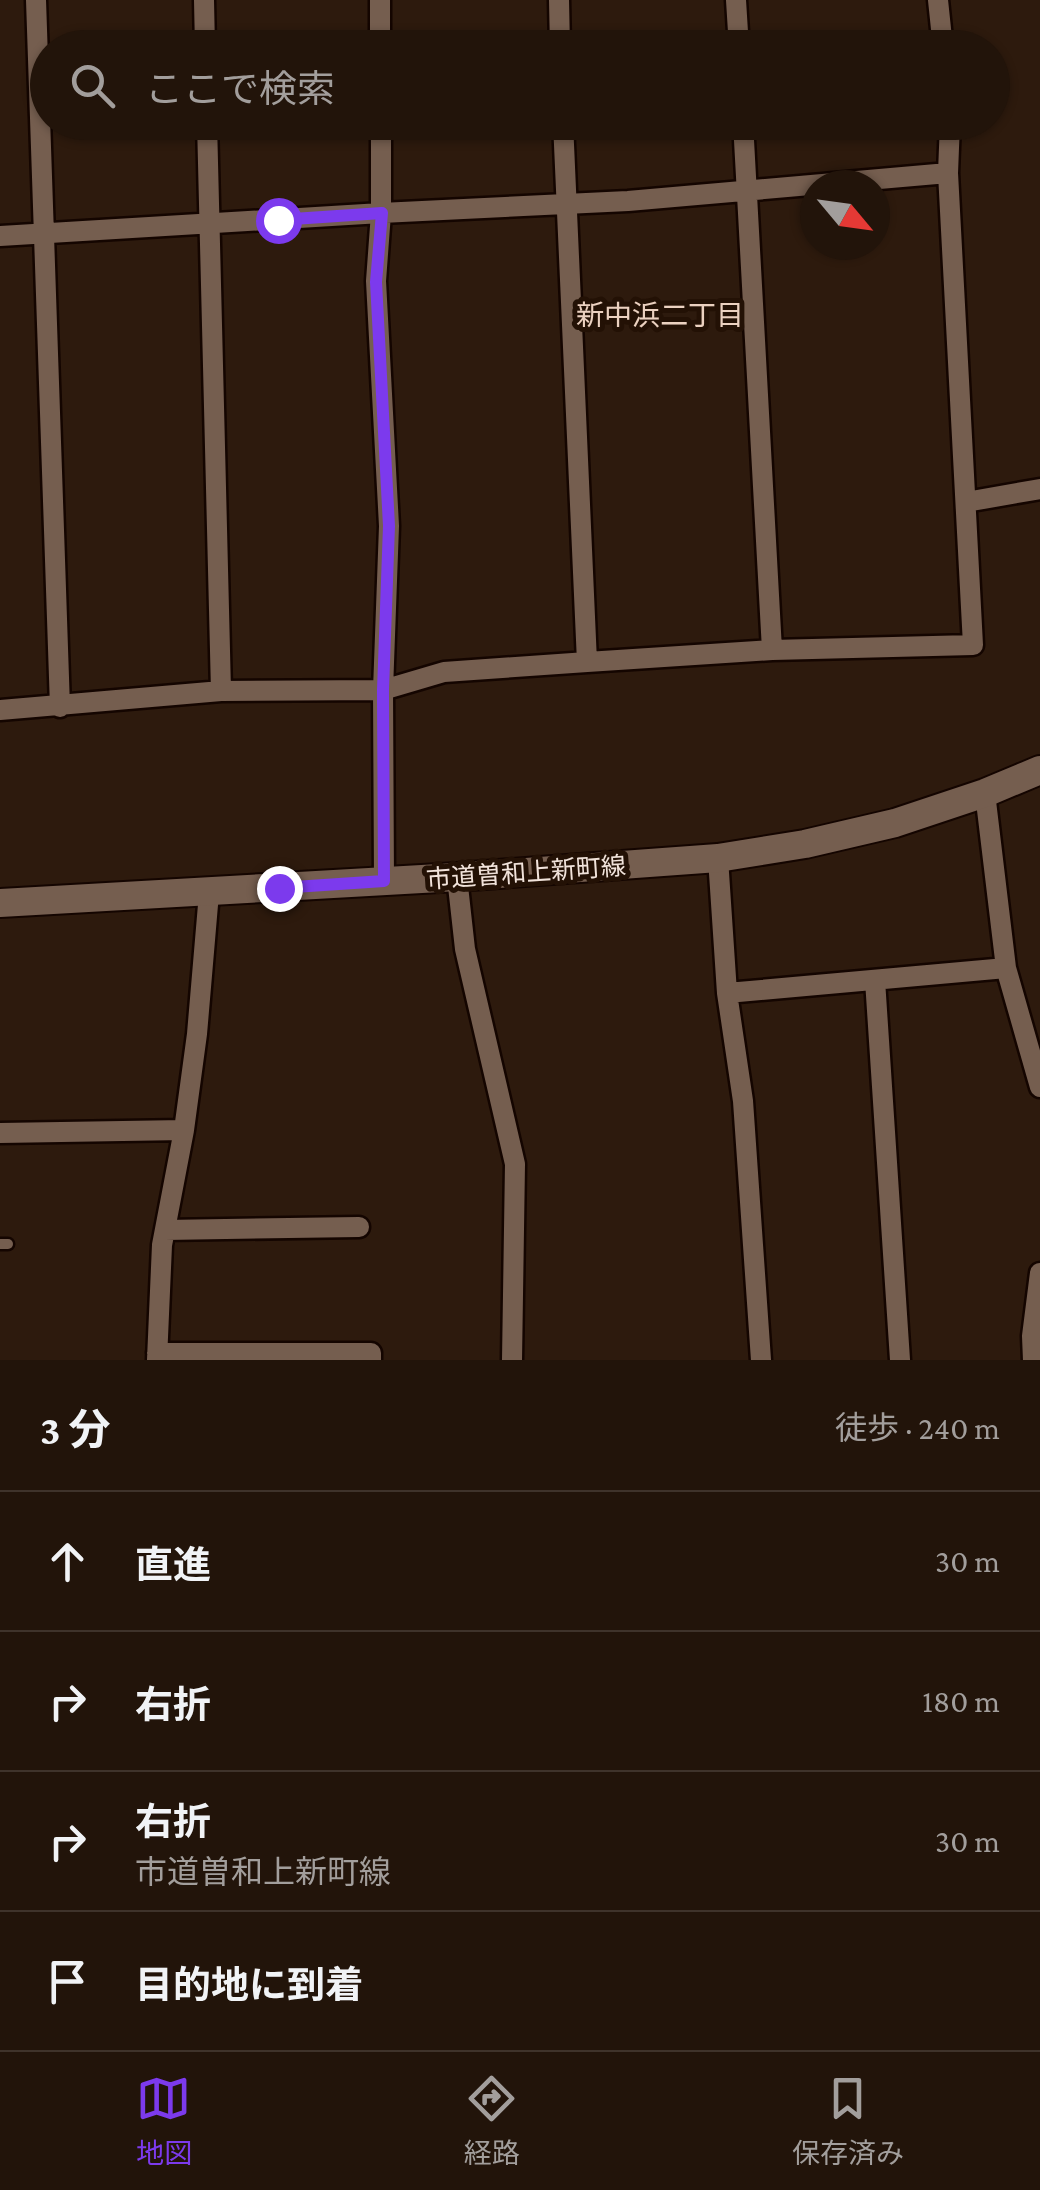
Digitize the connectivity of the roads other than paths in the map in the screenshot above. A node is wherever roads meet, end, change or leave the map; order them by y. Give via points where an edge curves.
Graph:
1 (36, 0) edge
2 (204, 0) edge
3 (380, 0) edge
4 (558, 0) edge
5 (736, 0) edge
6 (938, 0) edge
7 (37, 30) edge
8 (205, 30) edge
9 (380, 30) edge
10 (559, 30) edge
11 (737, 30) edge
12 (941, 30) edge
13 (41, 140) edge
14 (208, 140) edge
15 (381, 140) edge
16 (564, 140) edge
17 (744, 140) edge
18 (949, 140) edge
19 (948, 173) junction
20 (747, 190) junction
21 (566, 204) junction
22 (382, 213) junction
23 (210, 224) junction
24 (44, 233) junction
25 (0, 236) edge
26 (1040, 489) edge
27 (966, 502) junction
28 (772, 650) junction
29 (587, 662) junction
30 (383, 690) junction
31 (221, 692) junction
32 (60, 706) junction
33 (0, 710) edge
34 (1040, 770) edge
35 (985, 793) junction
36 (718, 858) junction
37 (457, 878) junction
38 (384, 881) junction
39 (209, 893) junction
40 (0, 903) edge
41 (1006, 968) junction
42 (875, 980) junction
43 (727, 993) junction
44 (1040, 1087) edge
45 (184, 1130) junction
46 (0, 1133) edge
47 (358, 1227) dead end
48 (166, 1230) junction
49 (1040, 1273) edge
50 (157, 1356) edge
51 (370, 1360) edge
52 (512, 1360) edge
53 (761, 1360) edge
54 (900, 1360) edge
55 (1033, 1360) edge

1 - 7 street
2 - 8 street
3 - 9 street
4 - 10 street
5 - 11 street
6 - 12 street
13 - 24 street
14 - 23 street
15 - 22 street
16 - 21 street
17 - 20 street
18 - 19 street
19 - 20 street
19 - 27 street
20 - 21 street
20 - 28 street
21 - 22 street
21 - 29 street
22 - 23 street
22 - 30 street via 376,282 389,526
23 - 24 street
23 - 31 street
24 - 25 street
24 - 32 street
26 - 27 street
27 - 28 street via 973,645
28 - 29 street
29 - 30 street via 444,672
30 - 31 street
30 - 38 street
31 - 32 street
32 - 33 street
34 - 35 street, 市道曽和上新町線
35 - 36 street, 市道曽和上新町線 via 895,824
35 - 41 street
36 - 37 street, 市道曽和上新町線
36 - 43 street
37 - 38 street, 市道曽和上新町線
37 - 52 street via 465,950 515,1164
38 - 39 street, 市道曽和上新町線
39 - 40 street, 市道曽和上新町線
39 - 45 street
41 - 42 street
41 - 44 street
42 - 43 street
42 - 54 street
43 - 53 street via 743,1101
45 - 46 street
45 - 48 street
47 - 48 street
48 - 50 street
49 - 55 street
50 - 51 street via 371,1354

